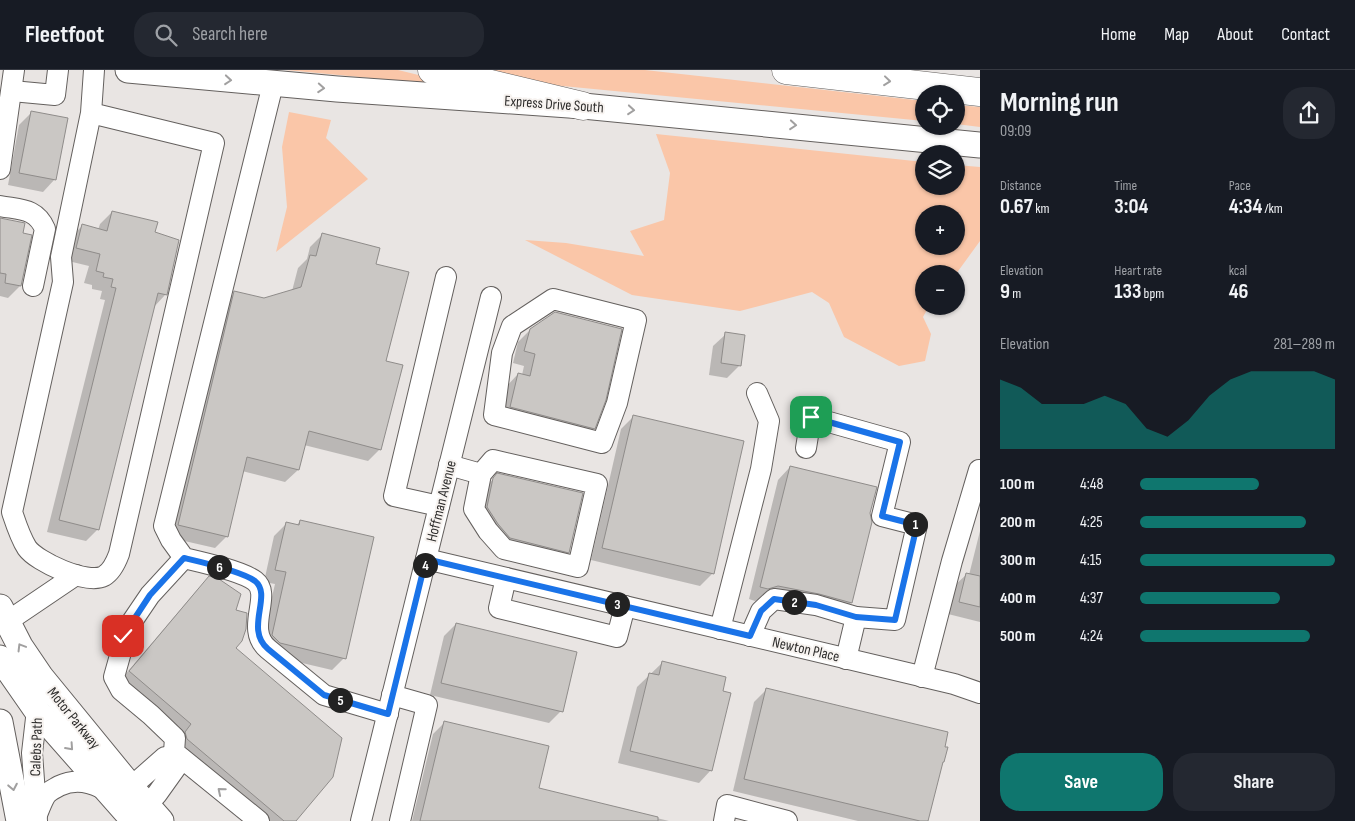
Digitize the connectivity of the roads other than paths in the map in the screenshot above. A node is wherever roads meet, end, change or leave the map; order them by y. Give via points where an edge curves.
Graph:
1 (14, 70) edge
2 (58, 70) edge
3 (94, 70) edge
4 (128, 70) edge
5 (432, 70) edge
6 (786, 70) edge
7 (273, 84) junction
8 (12, 91) junction
9 (980, 92) edge
10 (582, 106) junction
11 (91, 113) junction
12 (980, 145) edge
13 (0, 169) edge
14 (0, 206) edge
15 (446, 277) dead end
16 (33, 286) dead end
17 (491, 298) dead end
18 (478, 346) junction
19 (502, 353) junction
20 (757, 393) dead end
21 (806, 448) dead end
22 (449, 466) junction
23 (979, 470) dead end
24 (481, 474) junction
25 (439, 506) junction
26 (184, 558) junction
27 (426, 559) junction
28 (76, 575) junction
29 (506, 578) junction
30 (625, 606) junction
31 (4, 614) edge
32 (856, 617) junction
33 (720, 629) junction
34 (750, 636) junction
35 (0, 658) edge
36 (846, 659) junction
37 (41, 677) junction
38 (922, 677) junction
39 (980, 692) edge
40 (390, 705) junction
41 (37, 711) junction
42 (0, 725) edge
43 (182, 759) junction
44 (131, 807) edge
45 (31, 820) edge
46 (259, 821) edge
47 (361, 821) edge
48 (400, 821) edge
49 (724, 821) edge
50 (787, 821) edge

1 - 8 street
2 - 8 street via 55,95
3 - 11 street
4 -> 7 main road, Express Drive South
5 - 10 highway
6 -> 9 highway
7 -> 10 main road, Express Drive South
7 - 26 street via 164,526
8 - 13 street
10 -> 12 main road, Express Drive South
11 - 28 street via 61,257 63,282 12,512 28,549 38,559
11 - 28 street via 214,143 119,554 104,576 93,579
14 - 16 street via 35,213 45,229
15 - 25 street via 394,496
17 - 18 street, Hoffman Avenue
18 - 19 street
18 - 22 street, Hoffman Avenue
19 - 19 street via 512,326 553,299 636,320 617,403 602,443 494,415
20 - 33 street via 769,421 761,469
21 - 32 street via 811,417 900,442 882,516 917,525 895,620
22 - 24 street
22 - 25 street, Hoffman Avenue
23 - 38 street
24 - 24 street via 493,460 597,484 578,567 504,549 474,509
25 - 27 street, Hoffman Avenue
26 - 40 street via 256,582 261,592 260,643 324,695
26 - 43 street via 150,595 123,636 114,677 121,690 175,738 174,752
27 - 29 street, Newton Place
27 - 40 street, Hoffman Avenue
28 - 31 street
29 - 30 street, Newton Place
29 - 30 street via 499,608 617,637
30 - 33 street, Newton Place
37 -> 31 main road, Motor Parkway
32 - 34 street via 816,605 774,599 761,611
32 - 36 street
33 - 34 street, Newton Place
34 - 36 street, Newton Place
35 - 41 main road, Motor Parkway
36 - 38 street, Newton Place
37 - 41 street, Calebs Path
37 - 44 main road, Motor Parkway
38 - 39 street, Newton Place
40 - 47 street, Hoffman Avenue
40 - 48 street via 427,705
41 -> 44 main road, Motor Parkway
41 - 45 street, Calebs Path via 32,753
42 -> 45 main road
43 - 44 street via 157,794
46 -> 43 street
44 - 45 street, Calebs Path via 94,784 68,782 46,796
49 - 50 street via 727,805

